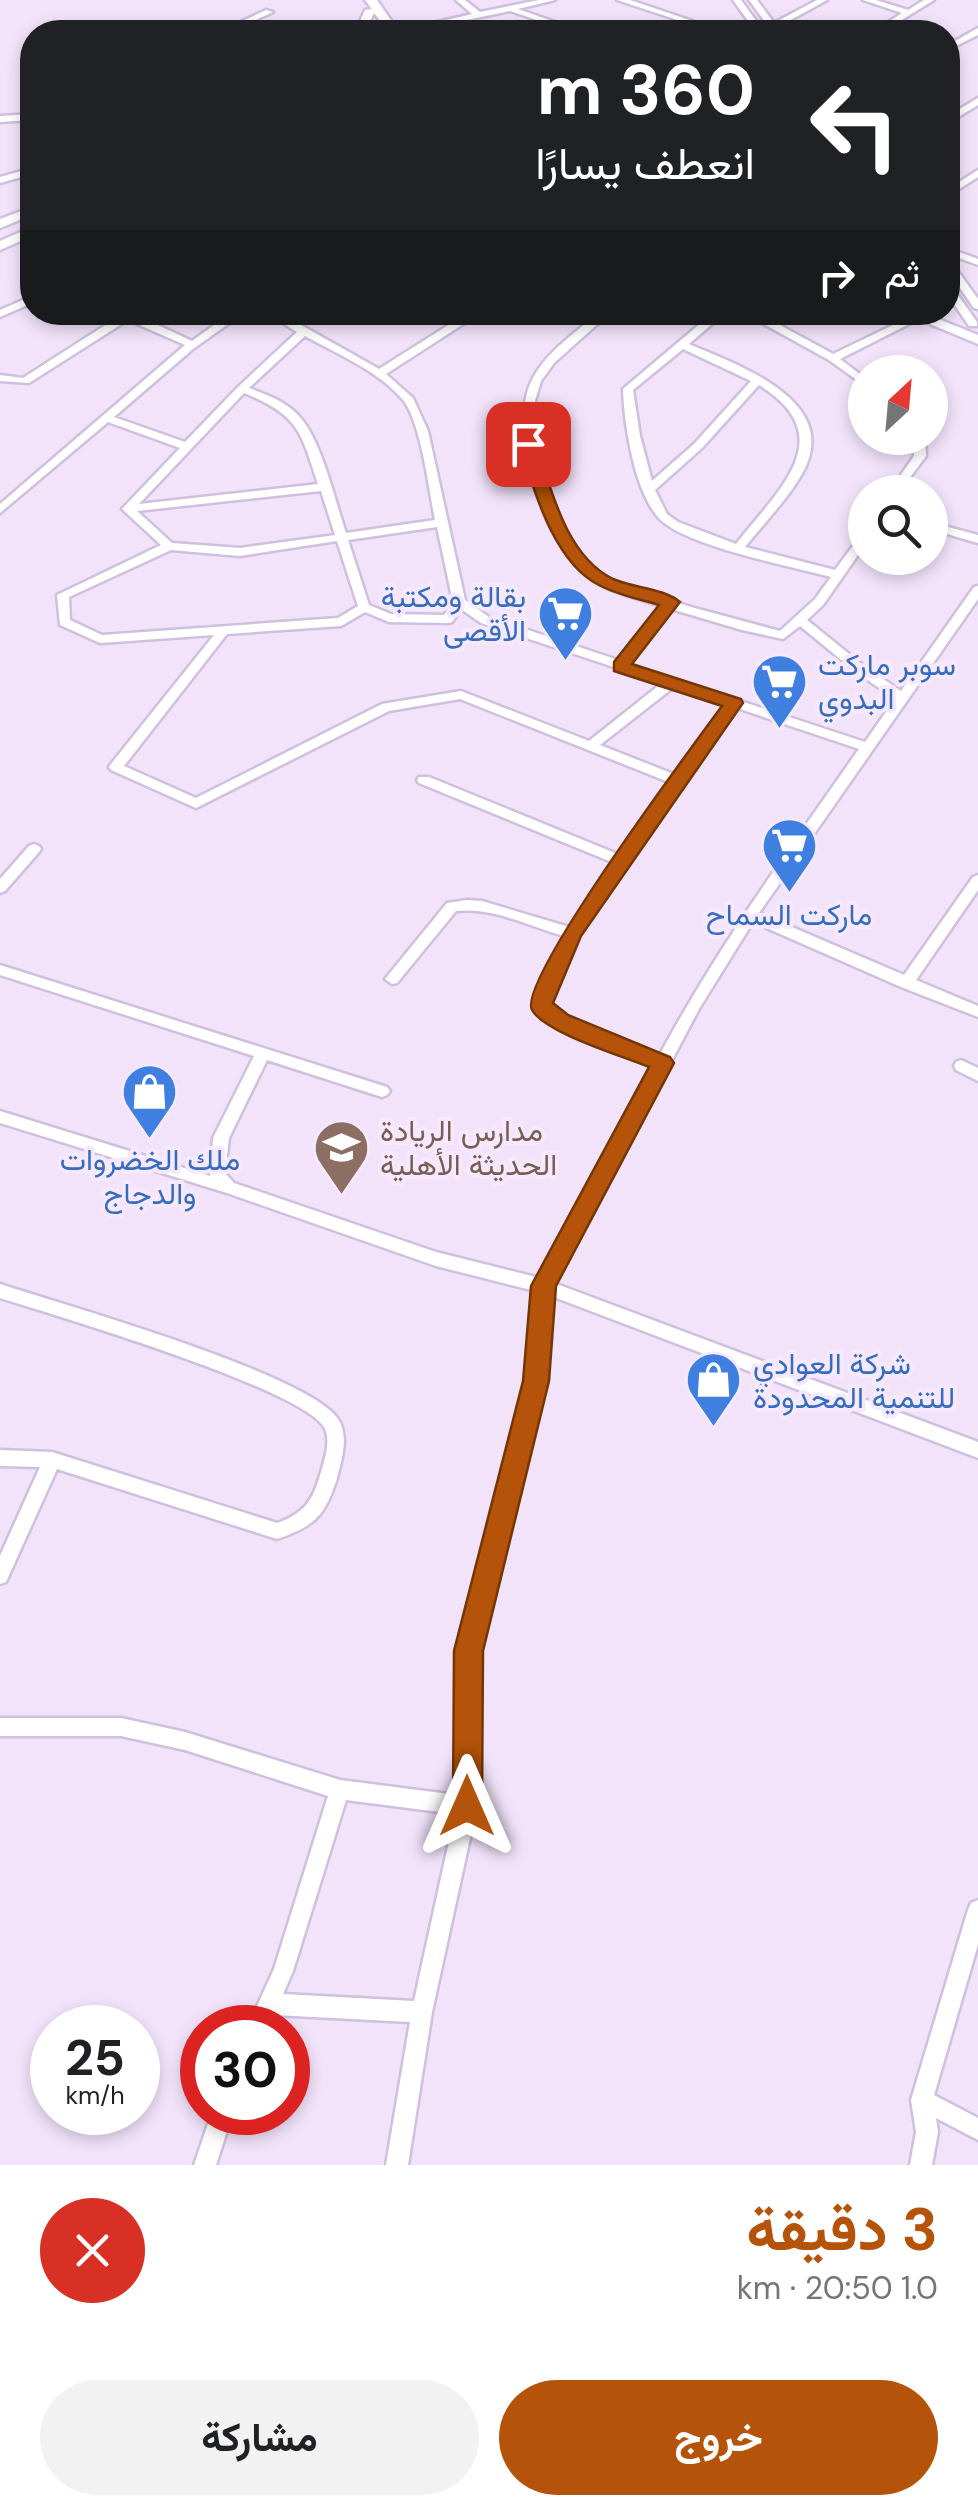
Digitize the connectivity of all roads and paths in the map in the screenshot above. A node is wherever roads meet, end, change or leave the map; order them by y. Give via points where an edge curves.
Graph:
1 (460, 0) edge
2 (551, 0) edge
3 (621, 0) edge
4 (736, 0) edge
5 (823, 0) edge
6 (867, 0) edge
7 (930, 0) edge
8 (510, 10) junction
9 (269, 12) dead end
10 (910, 13) junction
11 (479, 16) junction
12 (251, 20) edge
13 (458, 20) edge
14 (539, 20) edge
15 (684, 20) edge
16 (757, 20) edge
17 (788, 20) edge
18 (898, 20) edge
19 (978, 101) edge
20 (960, 112) edge
21 (960, 282) edge
22 (960, 305) edge
23 (978, 306) edge
24 (109, 325) edge
25 (149, 325) edge
26 (221, 325) edge
27 (291, 325) edge
28 (452, 325) edge
29 (590, 325) edge
30 (705, 325) edge
31 (772, 325) edge
32 (893, 325) edge
33 (940, 325) edge
34 (976, 326) edge
35 (303, 332) junction
36 (978, 340) edge
37 (193, 345) junction
38 (682, 345) junction
39 (834, 358) junction
40 (848, 369) edge
41 (379, 374) junction
42 (0, 378) edge
43 (758, 381) junction
44 (242, 389) junction
45 (106, 418) junction
46 (188, 448) junction
47 (325, 487) junction
48 (650, 488) junction
49 (0, 510) edge
50 (128, 510) junction
51 (439, 524) junction
52 (948, 530) edge
53 (342, 537) junction
54 (978, 539) edge
55 (169, 546) junction
56 (739, 547) junction
57 (848, 562) edge
58 (839, 575) junction
59 (978, 590) edge
60 (459, 602) junction
61 (670, 602) junction
62 (364, 607) junction
63 (800, 620) junction
64 (223, 631) junction
65 (620, 666) junction
66 (671, 683) junction
67 (903, 698) junction
68 (734, 703) junction
69 (591, 746) junction
70 (869, 748) junction
71 (424, 780) dead end
72 (679, 781) junction
73 (34, 849) dead end
74 (622, 861) junction
75 (978, 880) edge
76 (0, 888) edge
77 (750, 915) junction
78 (572, 933) junction
79 (0, 970) edge
80 (392, 980) dead end
81 (906, 982) junction
82 (978, 1012) edge
83 (263, 1054) junction
84 (662, 1063) junction
85 (961, 1066) dead end
86 (978, 1075) edge
87 (382, 1091) dead end
88 (0, 1117) edge
89 (228, 1187) junction
90 (544, 1286) junction
91 (0, 1291) edge
92 (978, 1450) edge
93 (0, 1458) edge
94 (52, 1460) junction
95 (0, 1576) edge
96 (0, 1727) edge
97 (340, 1790) junction
98 (467, 1806) junction
99 (978, 1910) edge
100 (268, 2004) joint
101 (422, 2012) junction
102 (922, 2100) junction
103 (978, 2129) edge
104 (215, 2135) edge
105 (205, 2165) edge
106 (396, 2165) edge
107 (921, 2165) edge

1 - 11 street
2 - 8 street
3 - 15 street
4 - 16 street
5 - 17 street
6 - 10 street
7 - 10 street
8 - 11 street
8 - 14 street
9 - 12 street
10 - 18 street
11 - 13 street
19 - 20 street
21 - 23 street
22 - 34 street
24 - 42 street via 25,381
25 - 37 street
26 - 37 street
27 - 35 street
28 - 41 street
29 - 61 street via 535,382 528,444 551,516 587,570
30 - 38 street
31 - 39 street
32 - 39 street
33 - 36 main road
35 - 41 street
35 - 44 street
37 - 45 street
38 - 43 street
38 - 48 street via 628,389
39 - 40 street
41 - 51 street via 409,400 422,430
43 - 48 street
43 - 56 street via 797,410 808,441 802,464
44 - 46 street
44 - 47 street via 278,402 303,421
45 - 46 street
45 - 49 street
46 - 50 street
47 - 50 street
47 - 53 street
48 - 56 street via 670,522
50 - 55 street
51 - 53 street
51 - 60 street
52 - 54 street
53 - 55 street via 240,552
53 - 62 street
55 - 64 street via 63,595 64,622 100,639
56 - 58 street
57 - 58 street
58 - 63 street
59 - 67 street
60 - 62 street via 448,620 389,618
60 - 65 street via 485,620
61 - 63 street via 774,634 789,632
61 - 65 street
62 - 64 street via 340,622
63 - 67 street
64 - 69 street via 116,768 196,803 386,706 462,695
65 - 66 street
66 - 68 street
66 - 69 street
67 - 70 street
68 - 70 street
68 - 72 street
69 - 72 street
70 - 77 street
71 - 74 street
72 - 74 street
73 - 76 street
74 - 78 street
75 - 81 street
77 - 81 street
77 - 84 street
78 - 80 street via 465,904 452,908
78 - 84 street via 541,1006 560,1021
79 - 83 street
81 - 82 street
83 - 87 street
83 - 89 street via 221,1138 217,1175
84 - 90 street
85 - 86 street
88 - 89 street
89 - 90 street via 436,1259
90 - 92 street
90 - 98 street via 536,1381 468,1651
91 - 94 street via 312,1403 332,1423 336,1452 318,1510 277,1531
93 - 94 street
94 - 95 street
96 - 97 street via 121,1727
97 - 98 street
97 - 100 street
98 - 101 street
99 - 102 street
100 - 101 street
101 - 106 street
102 - 103 street
102 - 107 street via 927,2132
104 - 105 street

